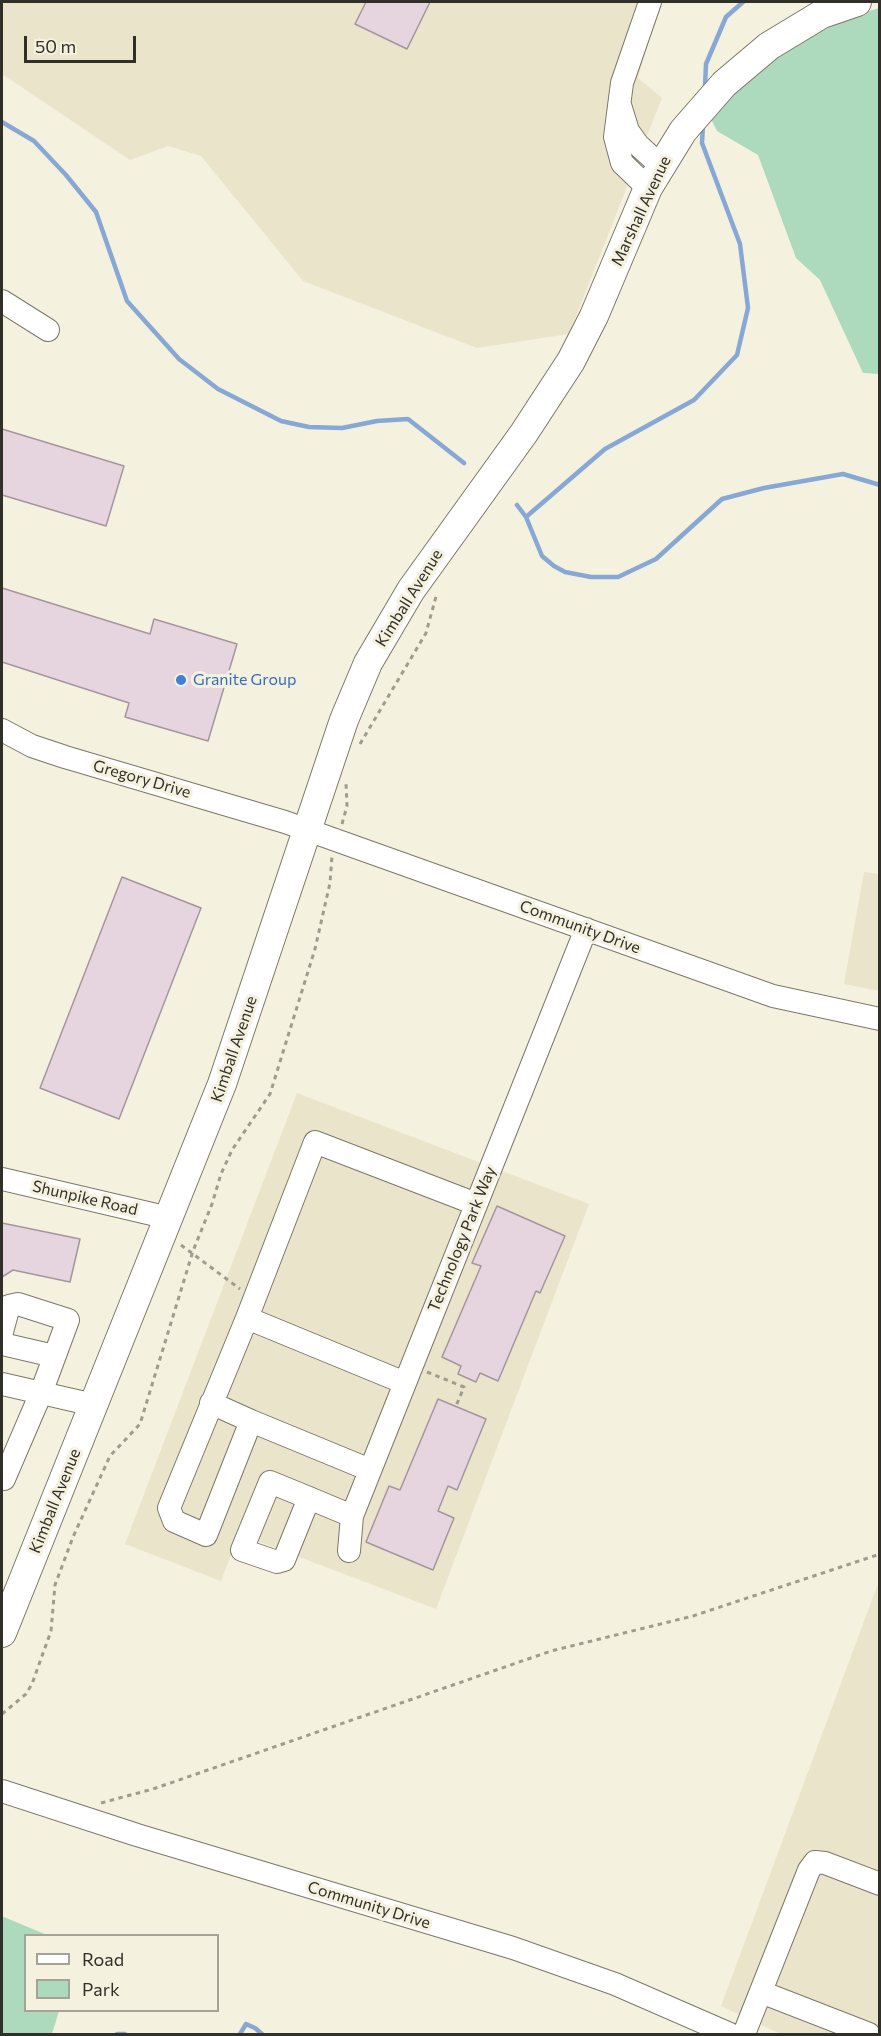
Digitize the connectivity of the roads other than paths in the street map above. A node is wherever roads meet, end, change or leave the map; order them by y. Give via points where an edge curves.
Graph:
1 (650, 2) edge
2 (857, 2) edge
3 (654, 177) junction
4 (2, 301) edge
5 (48, 330) dead end
6 (490, 480) joint
7 (2, 730) edge
8 (296, 825) junction
9 (586, 929) junction
10 (879, 1019) edge
11 (2, 1179) edge
12 (476, 1204) junction
13 (171, 1230) junction
14 (247, 1318) junction
15 (2, 1332) edge
16 (2, 1344) edge
17 (54, 1356) junction
18 (414, 1376) junction
19 (2, 1384) edge
20 (41, 1393) junction
21 (211, 1403) junction
22 (94, 1405) junction
23 (251, 1421) junction
24 (370, 1470) junction
25 (2, 1479) edge
26 (309, 1498) junction
27 (352, 1516) junction
28 (206, 1535) junction
29 (242, 1550) junction
30 (349, 1551) dead end
31 (2, 1633) edge
32 (2, 1791) edge
33 (879, 1884) edge
34 (761, 1992) junction
35 (730, 2034) edge
36 (744, 2034) edge
37 (869, 2034) edge

1 - 3 street via 627,63 619,101 628,131
2 - 3 main road, Marshall Avenue via 794,29 746,64 690,123
3 - 6 main road, Marshall Avenue via 571,361
4 - 5 street
6 - 8 main road, Kimball Avenue via 411,590 368,663
7 - 8 street, Gregory Drive via 65,757
8 - 9 street, Community Drive
8 - 13 main road, Kimball Avenue via 238,1040
9 - 10 street, Community Drive via 773,996
9 - 12 street, Technology Park Way
11 - 13 street, Shunpike Road
12 - 14 street via 315,1142
12 - 18 street, Technology Park Way
13 - 22 main road, Kimball Avenue
14 - 18 street
14 - 21 street
15 - 17 street via 9,1306 18,1304 68,1320
16 - 17 street
17 - 20 street
18 - 24 street, Technology Park Way
19 - 20 street
20 - 22 street
20 - 25 street
21 - 23 street
21 - 28 street via 169,1508 174,1521
22 - 31 main road, Kimball Avenue
23 - 24 street
23 - 28 street
24 - 27 street, Technology Park Way
26 - 27 street
26 - 29 street via 284,1560 277,1562
26 - 29 street via 270,1482
27 - 30 street, Technology Park Way
28 - 29 street
32 - 35 street, Community Drive via 513,1948 615,1984
33 - 34 street via 815,1862
34 - 36 street
34 - 37 street

